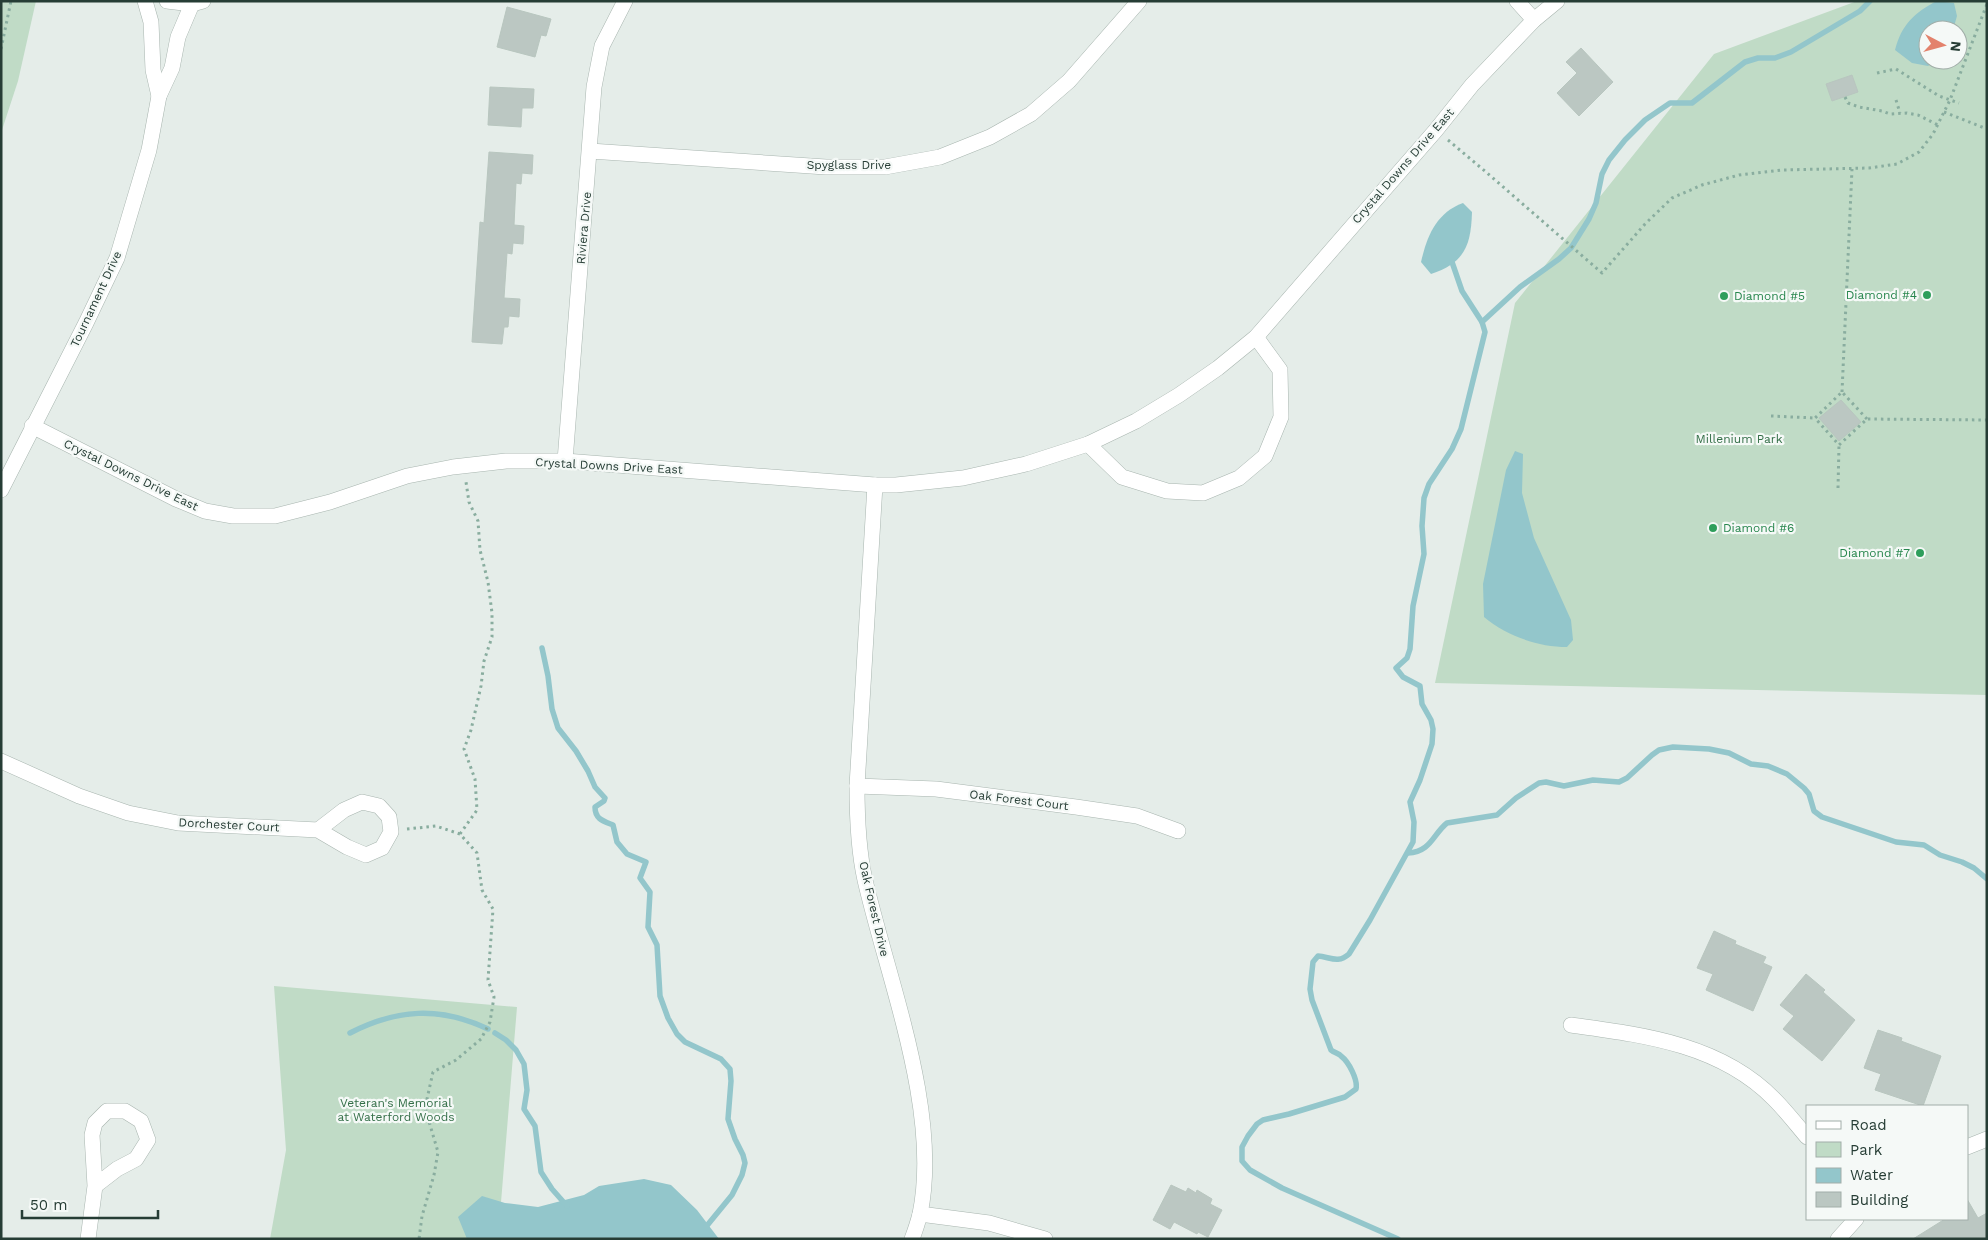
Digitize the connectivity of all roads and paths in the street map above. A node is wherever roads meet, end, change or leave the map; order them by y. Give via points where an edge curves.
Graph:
1 (11, 1) edge
2 (145, 1) edge
3 (166, 1) edge
4 (625, 1) edge
5 (1139, 1) edge
6 (1517, 1) edge
7 (1557, 1) edge
8 (198, 3) edge
9 (1987, 4) edge
10 (1534, 20) junction
11 (1, 49) edge
12 (1877, 73) dead end
13 (159, 96) junction
14 (1845, 97) dead end
15 (1896, 100) dead end
16 (1950, 100) junction
17 (1959, 103) dead end
18 (1944, 112) junction
19 (1900, 113) junction
20 (1938, 125) junction
21 (1987, 129) edge
22 (1436, 130) junction
23 (590, 150) junction
24 (1852, 169) junction
25 (1256, 337) junction
26 (1842, 392) junction
27 (1771, 416) dead end
28 (1815, 418) junction
29 (1867, 419) junction
30 (1987, 420) edge
31 (32, 426) junction
32 (1088, 444) junction
33 (1839, 444) junction
34 (564, 461) junction
35 (464, 466) junction
36 (875, 485) junction
37 (1838, 488) dead end
38 (1, 490) edge
39 (1, 761) edge
40 (857, 786) junction
41 (318, 830) junction
42 (1178, 831) dead end
43 (391, 832) junction
44 (460, 834) junction
45 (1571, 1025) dead end
46 (1806, 1135) edge
47 (1987, 1139) edge
48 (1968, 1147) edge
49 (95, 1186) junction
50 (920, 1214) junction
51 (1855, 1220) edge
52 (88, 1239) edge
53 (419, 1239) edge
54 (912, 1239) edge
55 (1045, 1239) edge
56 (1838, 1239) edge

1 - 11 path
2 - 13 street, Tournament Drive via 151,22 153,70
3 - 8 street
4 - 23 street, Riviera Drive via 602,46 594,87
5 - 23 street, Spyglass Drive via 1069,81 1031,114 990,137 940,157 885,167 826,166
6 - 10 street
7 - 10 street, Crystal Downs Drive East
8 - 13 street, Tournament Drive via 178,37 172,68
9 - 16 path
10 - 22 street, Crystal Downs Drive East via 1472,85
12 - 16 path via 1896,68
13 - 31 street, Tournament Drive via 149,150 117,258
14 - 19 path via 1848,103 1860,108
15 - 19 path
16 - 17 path
16 - 18 path
18 - 20 path
18 - 21 path
19 - 20 path via 1918,115
20 - 24 path via 1919,152 1897,164
22 - 24 path via 1602,274 1672,198 1702,185 1739,175 1782,170
22 - 25 street, Crystal Downs Drive East
23 - 34 street, Riviera Drive
24 - 26 path
25 - 32 street, Crystal Downs Drive East via 1179,395 1136,421
25 - 32 street via 1280,370 1281,417 1265,456 1239,478 1204,493 1167,491 1122,477
26 - 28 path
26 - 29 path
27 - 28 path
28 - 33 path
29 - 30 path
29 - 33 path
31 - 35 street, Crystal Downs Drive East via 176,499 205,511 233,516 275,516 330,502 407,476
31 - 38 street, Tournament Drive
32 - 36 street, Crystal Downs Drive East via 1026,464 963,478
33 - 37 path
34 - 35 street, Crystal Downs Drive East via 506,461
34 - 36 street, Crystal Downs Drive East
35 - 44 path via 469,502 478,521 480,550 488,582 492,637 464,749 475,779 477,810
36 - 40 street, Oak Forest Drive
39 - 41 street, Dorchester Court via 79,796 128,813 178,823
40 - 42 street, Oak Forest Court via 936,789 1076,807 1136,816
40 - 50 street, Oak Forest Drive via 857,819 864,878 911,1060 924,1138
41 - 43 street, Dorchester Court via 366,855 382,848
41 - 43 street via 344,810 362,802 379,806 389,818
43 - 44 path via 436,826
44 - 53 path via 477,853 482,890 493,909 488,980 494,997 490,1022 481,1039 456,1060 432,1072 425,1108 438,1152
45 - 46 street via 1666,1041 1716,1058 1774,1098
47 - 48 street
49 - 49 street via 136,1159 148,1140 141,1121 125,1111 107,1111 95,1123 92,1135
49 - 52 street
50 - 54 street, Oak Forest Drive
50 - 55 street via 989,1223
51 - 56 street

